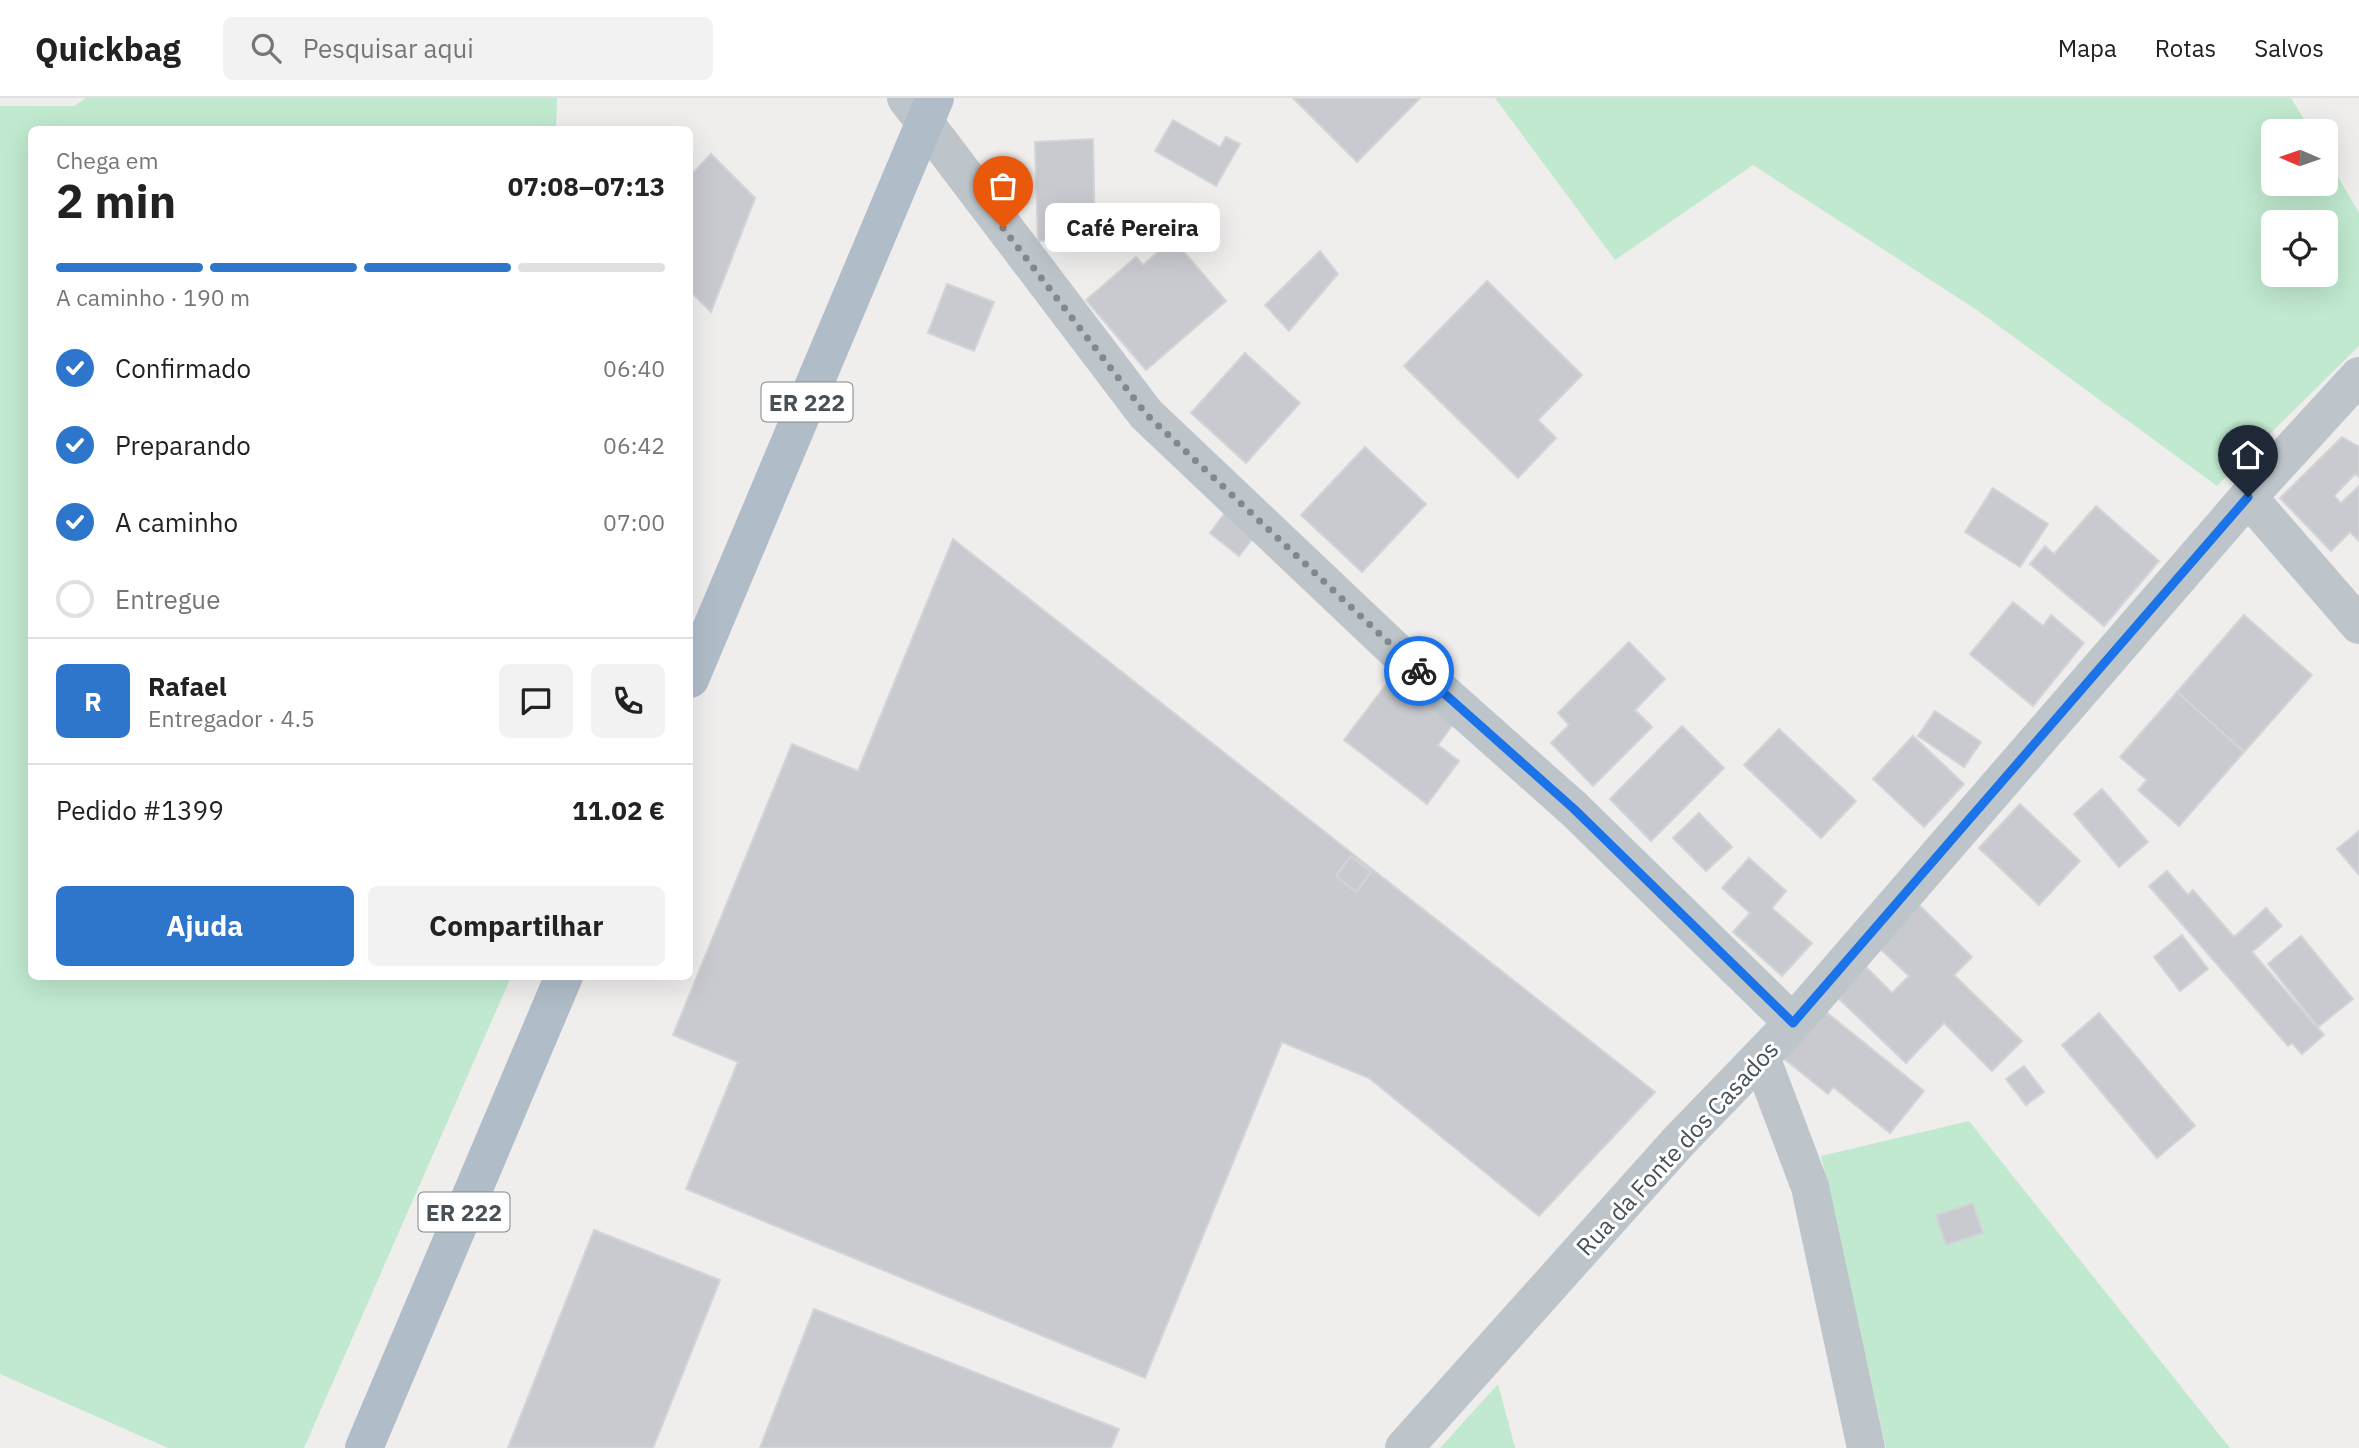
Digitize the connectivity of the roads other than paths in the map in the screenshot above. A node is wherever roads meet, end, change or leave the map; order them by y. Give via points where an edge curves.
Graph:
1 (922, 107) edge
2 (2359, 376) edge
3 (2248, 497) junction
4 (2359, 625) edge
5 (693, 672) edge
6 (562, 980) edge
7 (1793, 1023) junction
8 (1761, 1058) junction
9 (364, 1448) edge
10 (1404, 1448) edge
11 (1866, 1448) edge

1 - 5 main road, ER 222
1 - 7 street via 1146,414 1395,650 1574,809
2 - 3 street, Rua da Fonte dos Casados
3 - 4 street
3 - 7 street, Rua da Fonte dos Casados
6 - 9 main road, ER 222
7 - 8 street, Rua da Fonte dos Casados
8 - 10 street, Rua da Fonte dos Casados via 1679,1141
8 - 11 street via 1810,1187

